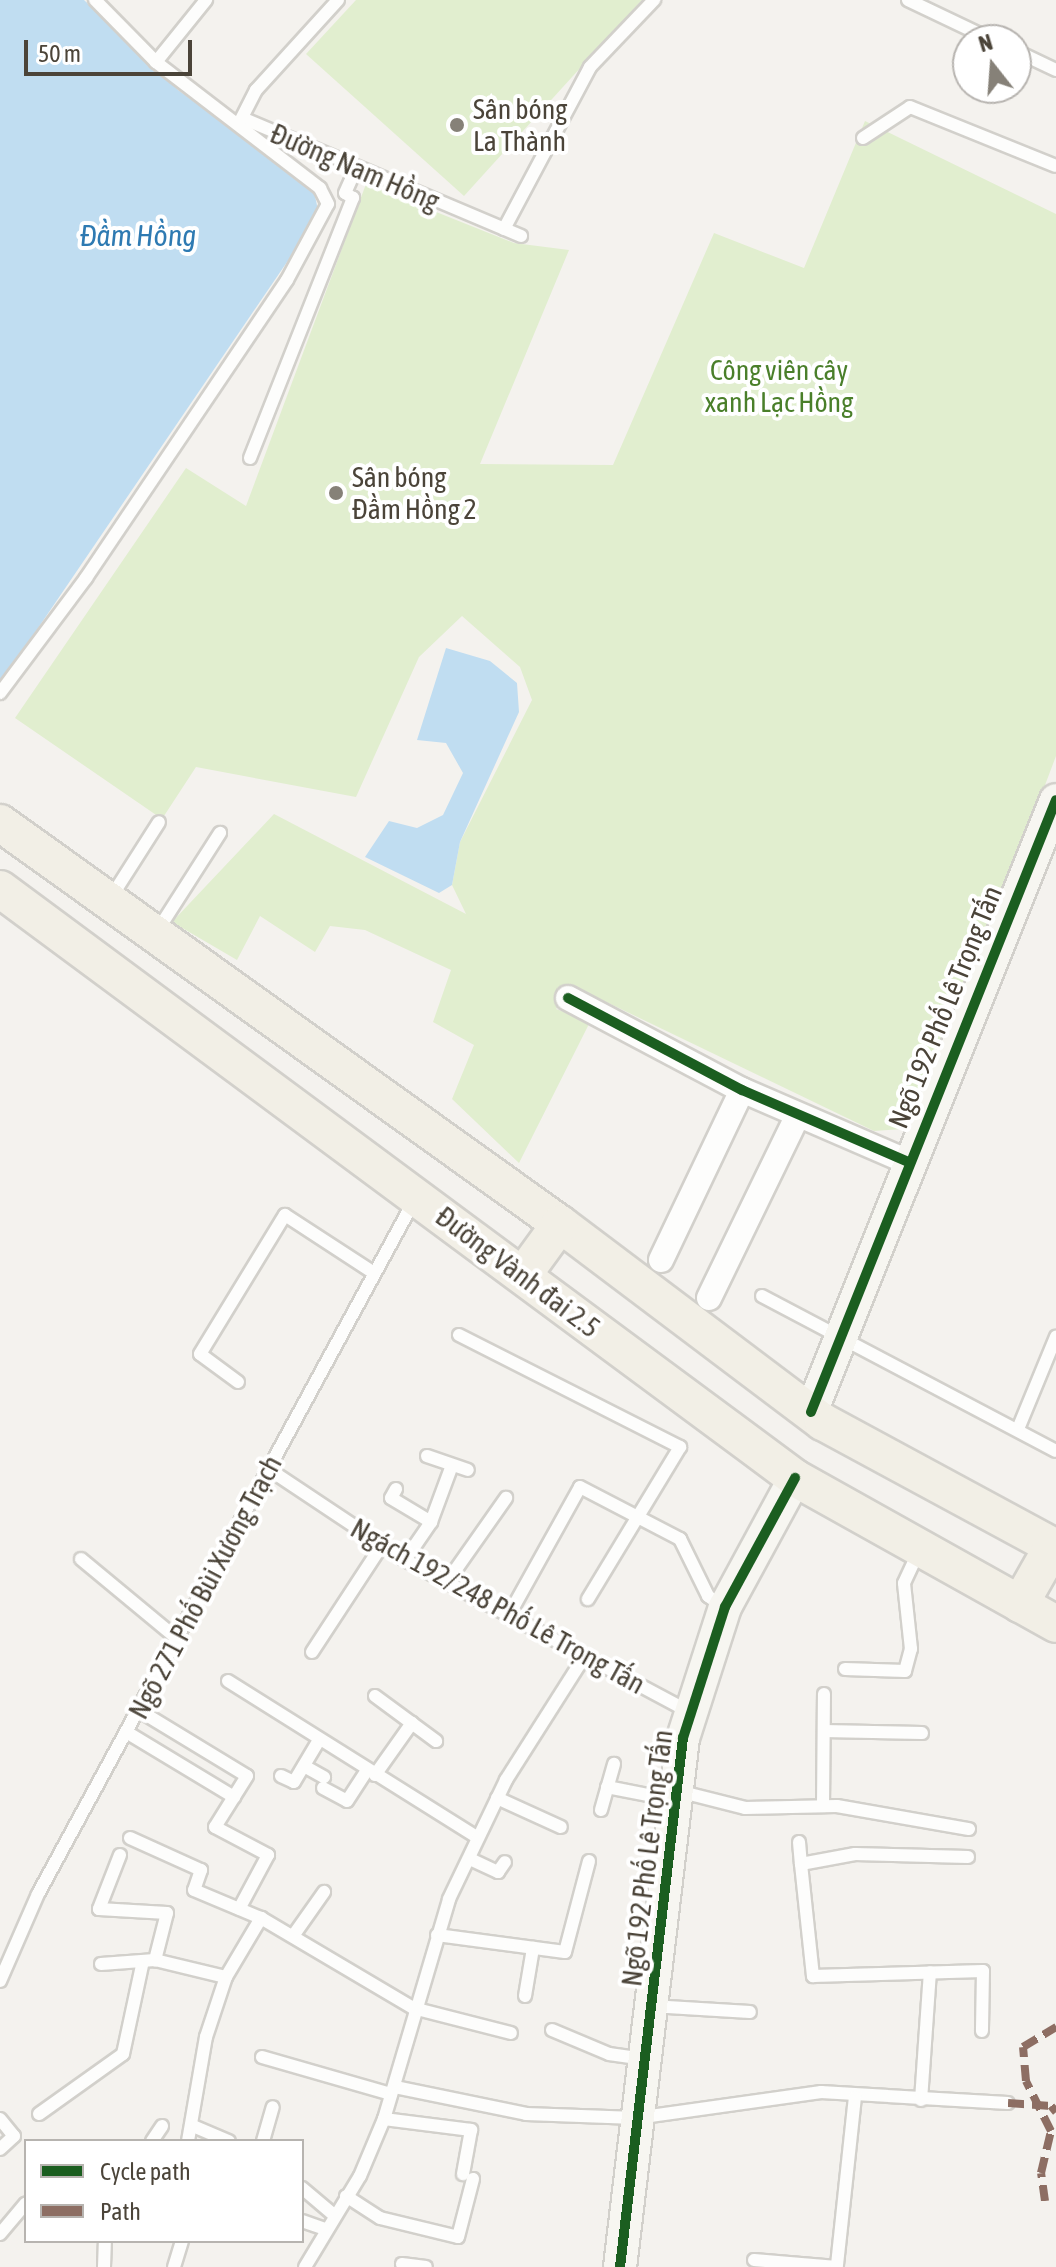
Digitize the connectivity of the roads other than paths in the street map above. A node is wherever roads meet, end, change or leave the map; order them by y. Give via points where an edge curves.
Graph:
1 (95, 0) edge
2 (206, 0) edge
3 (338, 0) edge
4 (654, 0) edge
5 (908, 0) edge
6 (958, 24) edge
7 (1032, 59) edge
8 (156, 62) junction
9 (1056, 70) edge
10 (267, 130) junction
11 (863, 138) dead end
12 (264, 147) junction
13 (1056, 166) edge
14 (356, 168) junction
15 (504, 229) junction
16 (521, 236) dead end
17 (250, 458) dead end
18 (0, 693) edge
19 (1056, 800) edge
20 (159, 822) dead end
21 (0, 823) edge
22 (220, 833) dead end
23 (31, 845) junction
24 (2, 890) edge
25 (108, 902) junction
26 (154, 935) junction
27 (568, 998) dead end
28 (742, 1090) junction
29 (798, 1115) junction
30 (908, 1162) junction
31 (416, 1196) junction
32 (560, 1224) junction
33 (661, 1260) dead end
34 (374, 1273) junction
35 (523, 1275) junction
36 (762, 1296) dead end
37 (709, 1298) dead end
38 (459, 1335) dead end
39 (1056, 1337) edge
40 (841, 1338) junction
41 (238, 1382) dead end
42 (811, 1412) junction
43 (1018, 1429) junction
44 (1056, 1451) edge
45 (427, 1456) dead end
46 (267, 1468) junction
47 (451, 1468) junction
48 (468, 1470) dead end
49 (795, 1478) junction
50 (396, 1489) dead end
51 (506, 1498) dead end
52 (639, 1516) junction
53 (431, 1522) junction
54 (382, 1545) junction
55 (1055, 1547) edge
56 (920, 1548) junction
57 (81, 1559) dead end
58 (405, 1560) junction
59 (447, 1582) junction
60 (588, 1599) dead end
61 (1020, 1604) junction
62 (725, 1607) junction
63 (510, 1613) junction
64 (1056, 1624) edge
65 (179, 1640) junction
66 (312, 1652) dead end
67 (584, 1657) junction
68 (845, 1669) dead end
69 (228, 1681) dead end
70 (824, 1694) dead end
71 (375, 1696) dead end
72 (140, 1711) junction
73 (691, 1713) junction
74 (412, 1723) junction
75 (824, 1731) junction
76 (128, 1733) junction
77 (922, 1733) dead end
78 (319, 1740) junction
79 (436, 1741) dead end
80 (614, 1764) dead end
81 (304, 1766) junction
82 (371, 1773) junction
83 (281, 1776) dead end
84 (607, 1787) junction
85 (674, 1795) junction
86 (234, 1797) junction
87 (497, 1798) junction
88 (823, 1806) junction
89 (601, 1810) dead end
90 (561, 1827) dead end
91 (969, 1829) dead end
92 (130, 1838) dead end
93 (478, 1838) junction
94 (799, 1842) dead end
95 (120, 1855) dead end
96 (968, 1857) dead end
97 (470, 1859) junction
98 (589, 1861) dead end
99 (505, 1862) dead end
100 (801, 1864) junction
101 (324, 1892) dead end
102 (239, 1909) junction
103 (261, 1918) junction
104 (437, 1935) junction
105 (293, 1936) junction
106 (533, 1948) junction
107 (155, 1960) junction
108 (101, 1964) dead end
109 (142, 1965) junction
110 (930, 1972) junction
111 (226, 1977) junction
112 (0, 1981) edge
113 (525, 1996) dead end
114 (651, 2006) junction
115 (413, 2008) junction
116 (750, 2012) dead end
117 (552, 2030) dead end
118 (982, 2031) dead end
119 (511, 2033) dead end
120 (262, 2057) dead end
121 (645, 2059) junction
122 (393, 2090) junction
123 (855, 2097) junction
124 (921, 2100) junction
125 (1008, 2103) dead end
126 (273, 2107) dead end
127 (39, 2114) dead end
128 (636, 2118) junction
129 (0, 2119) edge
130 (384, 2119) junction
131 (162, 2126) dead end
132 (193, 2126) junction
133 (153, 2139) edge
134 (189, 2139) edge
135 (224, 2139) edge
136 (264, 2139) edge
137 (0, 2149) edge
138 (304, 2190) edge
139 (346, 2196) junction
140 (24, 2205) edge
141 (334, 2215) junction
142 (304, 2222) edge
143 (325, 2229) junction
144 (0, 2234) edge
145 (105, 2243) edge
146 (181, 2243) edge
147 (754, 2260) dead end
148 (402, 2264) dead end
149 (175, 2265) edge
150 (837, 2266) edge
151 (104, 2267) edge
152 (190, 2267) edge
153 (305, 2267) edge
154 (426, 2267) edge
155 (620, 2267) edge

1 - 8 lane
2 - 8 lane
3 - 10 lane, Đường Nam Hồng via 256,90 242,118
4 - 15 lane via 590,67
5 - 6 lane
7 - 9 lane
8 - 12 lane
10 - 12 lane
10 - 14 lane, Đường Nam Hồng
11 - 13 lane via 910,107
12 - 18 lane via 320,188 326,217 86,578
14 - 15 lane, Đường Nam Hồng
14 - 17 lane via 345,193 353,198
15 - 16 lane, Đường Nam Hồng
19 - 30 street, Ngõ 192 Phố Lê Trọng Tấn
20 - 25 lane
21 - 23 main road
22 - 26 lane
23 - 24 main road
23 - 25 main road
24 - 31 main road, Đường Vành đai 2.5
25 - 26 main road
26 - 32 main road
27 - 28 street
28 - 29 street
28 - 33 street
29 - 30 street
29 - 37 street
30 - 40 street, Ngõ 192 Phố Lê Trọng Tấn
31 - 34 lane, Ngõ 271 Phố Bùi Xương Trạch
31 - 35 main road, Đường Vành đai 2.5
32 - 35 main road
32 - 42 main road
34 - 41 lane via 285,1215 200,1354
34 - 46 lane, Ngõ 271 Phố Bùi Xương Trạch
35 - 49 main road, Đường Vành đai 2.5
36 - 40 lane
38 - 52 lane via 680,1447
39 - 43 lane
40 - 42 street, Ngõ 192 Phố Lê Trọng Tấn
40 - 43 lane
42 - 55 main road
43 - 44 lane
45 - 47 lane
46 - 54 lane, Ngách 192/248 Phố Lê Trọng Tấn
46 - 65 lane, Ngõ 271 Phố Bùi Xương Trạch
47 - 48 lane
47 - 53 lane
49 - 56 main road, Đường Vành đai 2.5
49 - 62 street, Ngõ 192 Phố Lê Trọng Tấn
50 - 53 lane via 391,1498
51 - 59 lane
52 - 60 lane
52 - 62 lane via 680,1539 708,1596
52 - 63 lane via 580,1487
53 - 58 lane
54 - 58 lane, Ngách 192/248 Phố Lê Trọng Tấn
54 - 66 lane
55 - 61 main road
56 - 61 main road, Đường Vành đai 2.5
56 - 68 lane via 904,1583 911,1649 905,1671
57 - 65 lane
58 - 59 lane, Ngách 192/248 Phố Lê Trọng Tấn
59 - 63 lane, Ngách 192/248 Phố Lê Trọng Tấn
61 - 64 main road, Đường Vành đai 2.5
62 - 73 street, Ngõ 192 Phố Lê Trọng Tấn
63 - 67 lane, Ngách 192/248 Phố Lê Trọng Tấn
65 - 72 lane, Ngõ 271 Phố Bùi Xương Trạch
67 - 73 lane, Ngách 192/248 Phố Lê Trọng Tấn
67 - 87 lane
69 - 78 lane
70 - 75 lane
71 - 74 lane
72 - 76 lane, Ngõ 271 Phố Bùi Xương Trạch
72 - 86 lane via 247,1776
73 - 85 street, Ngõ 192 Phố Lê Trọng Tấn
74 - 79 lane
74 - 82 lane
75 - 77 lane
75 - 88 lane
76 - 86 lane
76 - 112 lane, Ngõ 271 Phố Bùi Xương Trạch via 38,1894
78 - 81 lane
78 - 82 lane
80 - 84 lane
81 - 82 lane via 347,1801
81 - 83 lane via 294,1782
82 - 93 lane
84 - 85 lane
84 - 89 lane
85 - 88 lane via 745,1808
85 - 114 street, Ngõ 192 Phố Lê Trọng Tấn
86 - 102 lane via 215,1827 268,1855
87 - 90 lane
87 - 93 lane
88 - 91 lane
92 - 102 lane via 201,1870 194,1890
93 - 97 lane
94 - 100 lane
95 - 107 lane via 99,1909 167,1913
96 - 100 lane via 855,1854
97 - 99 lane via 498,1872
97 - 104 lane
98 - 106 lane via 565,1952
100 - 110 lane via 813,1976
101 - 105 lane
102 - 103 lane
103 - 105 lane
103 - 111 lane
104 - 106 lane
104 - 115 lane
105 - 115 lane
106 - 113 lane
107 - 109 lane
107 - 111 lane
108 - 109 lane
109 - 127 lane via 123,2054
110 - 118 lane via 983,1971
110 - 124 lane
111 - 132 lane via 206,2037
114 - 116 lane
114 - 121 street, Ngõ 192 Phố Lê Trọng Tấn
115 - 119 lane
115 - 122 lane
117 - 121 lane via 609,2054
120 - 122 lane
121 - 128 street, Ngõ 192 Phố Lê Trọng Tấn
122 - 128 lane via 526,2114
122 - 130 lane
123 - 124 lane
123 - 128 lane via 821,2092
123 - 150 lane
124 - 125 lane
126 - 136 lane
128 - 155 street, Ngõ 192 Phố Lê Trọng Tấn
129 - 137 lane via 14,2136
130 - 139 lane
130 - 139 lane via 471,2130 458,2237 380,2218
131 - 133 lane
132 - 134 lane
132 - 135 lane
138 - 141 lane
139 - 141 lane
140 - 144 lane
141 - 143 lane
142 - 143 lane
143 - 153 lane
145 - 151 lane
146 - 149 lane
147 - 150 lane
148 - 154 lane
149 - 152 lane

